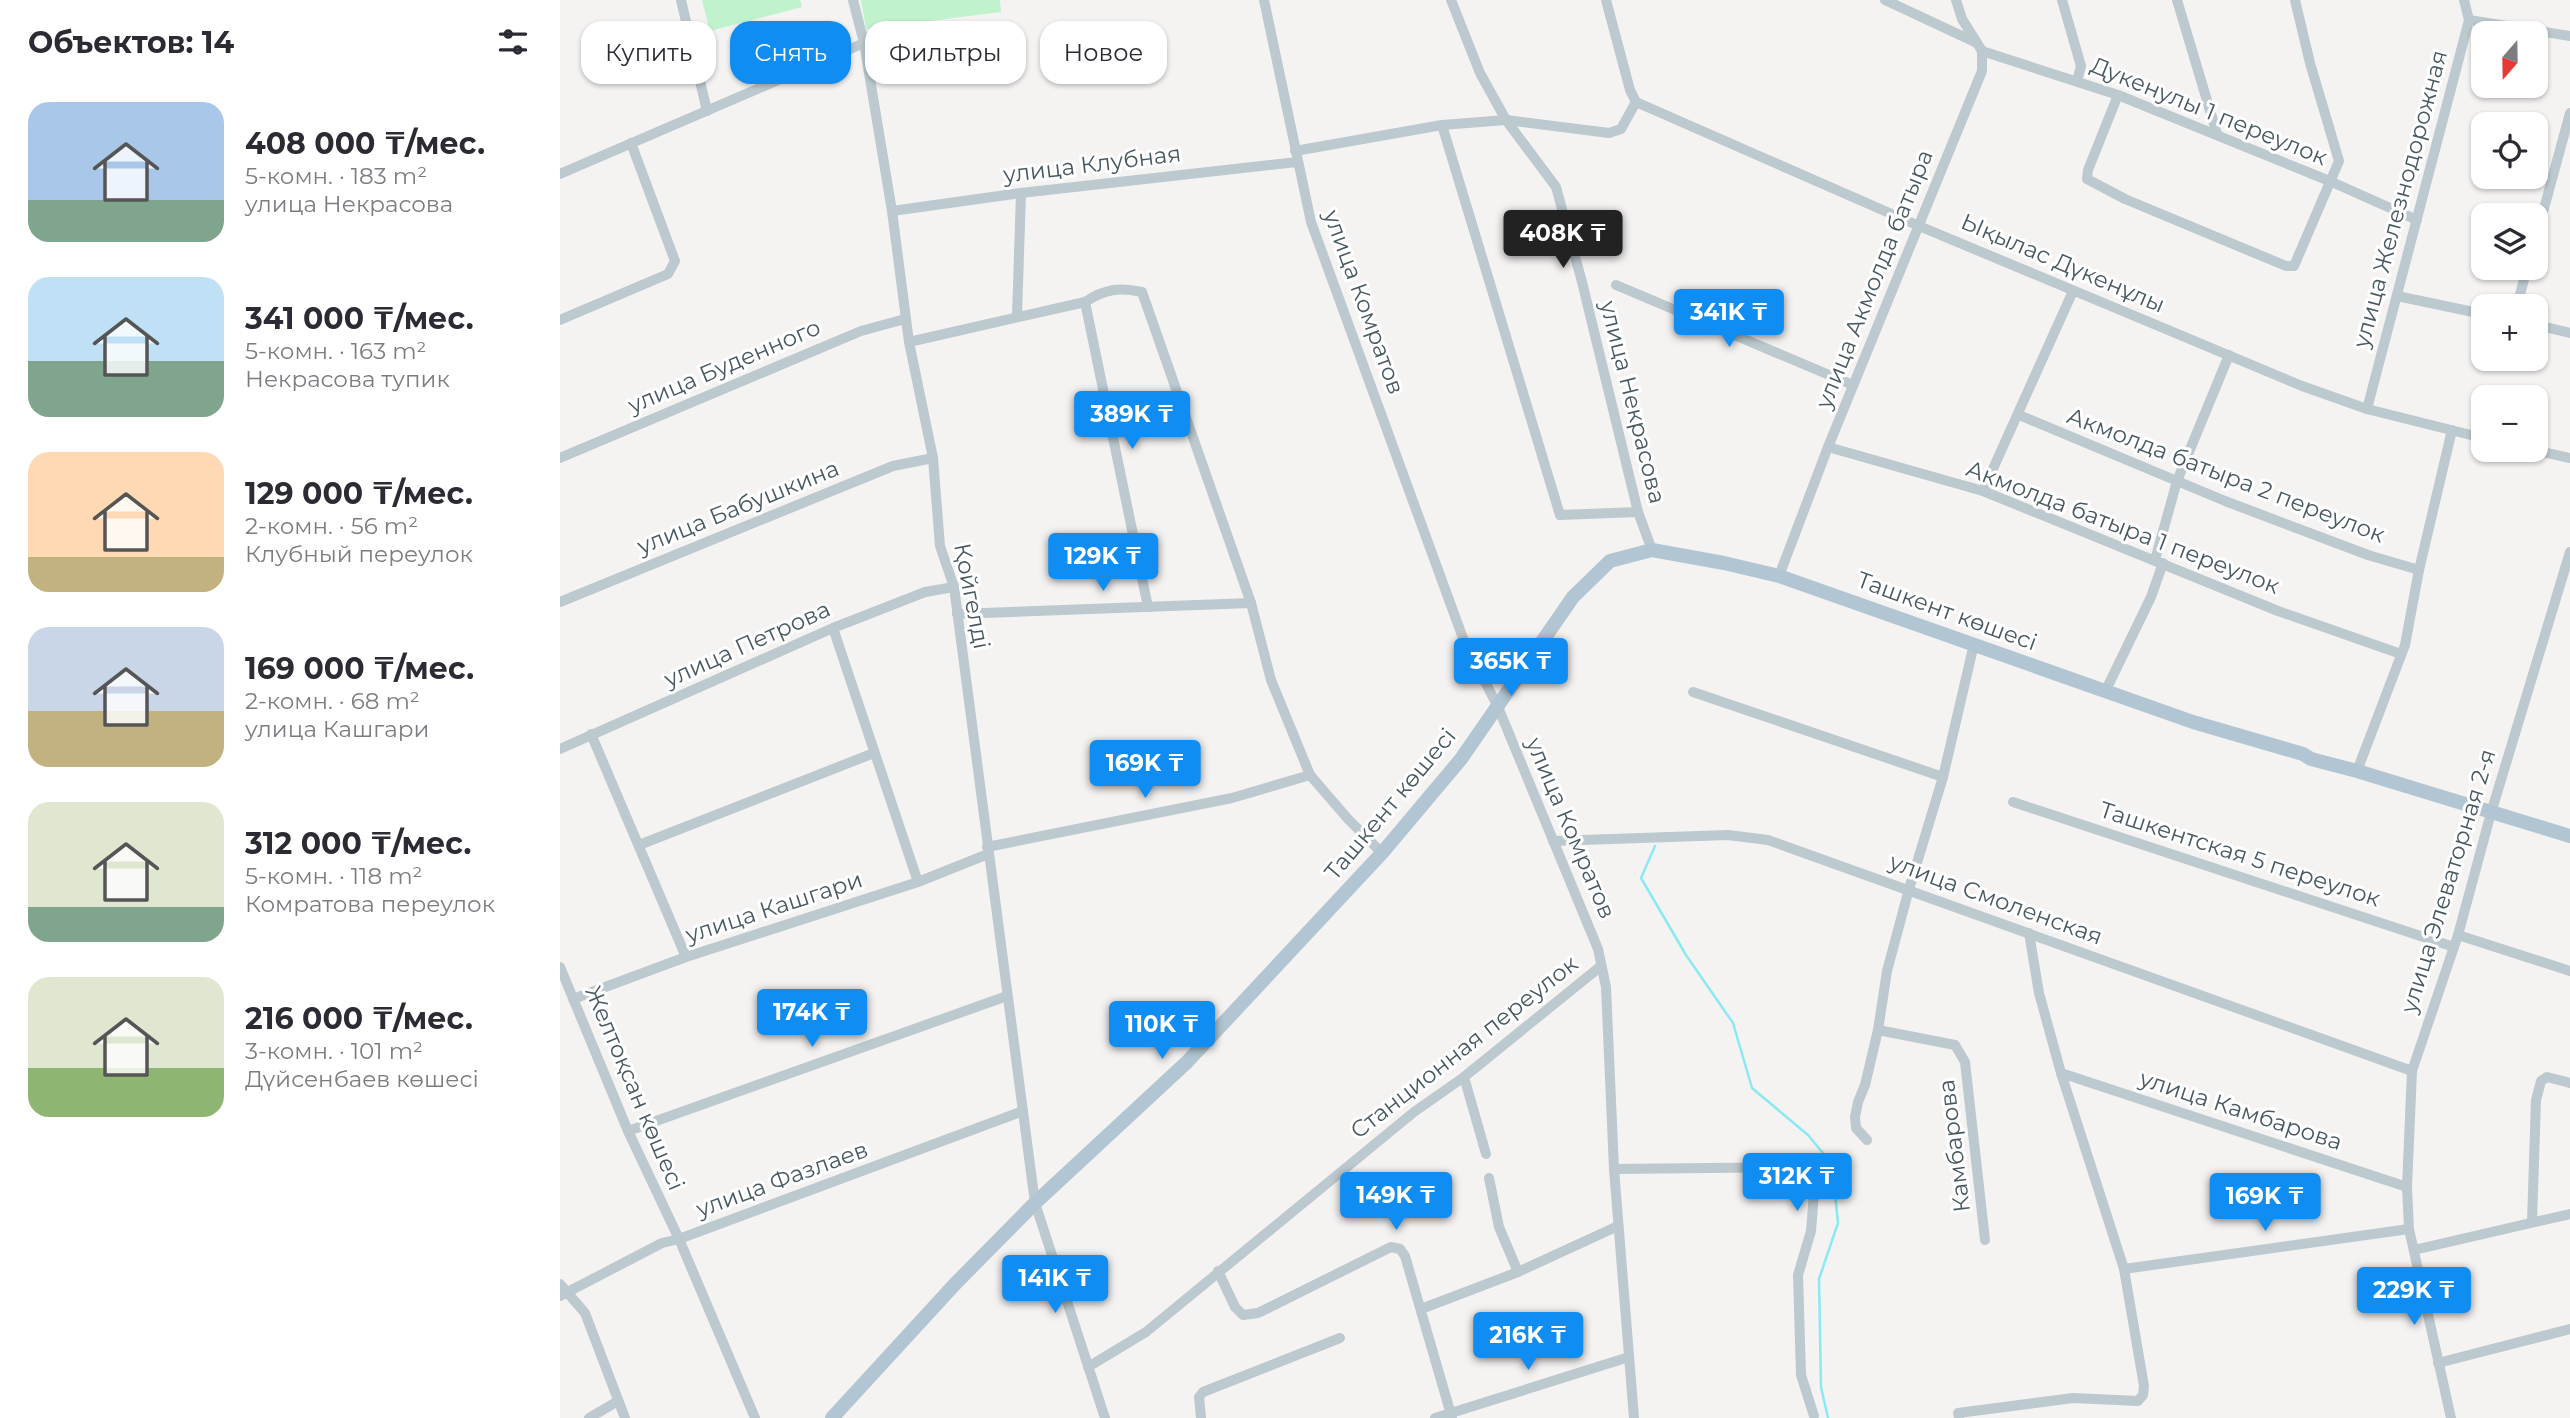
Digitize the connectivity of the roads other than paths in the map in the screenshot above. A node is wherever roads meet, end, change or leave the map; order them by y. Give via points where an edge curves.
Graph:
1 (681, 0) edge
2 (853, 0) edge
3 (1264, 0) edge
4 (1451, 0) edge
5 (1606, 0) edge
6 (1885, 0) edge
7 (1956, 0) edge
8 (2062, 0) edge
9 (2177, 0) edge
10 (2295, 0) edge
11 (2463, 0) edge
12 (2469, 20) junction
13 (2570, 36) edge
14 (864, 43) junction
15 (1980, 47) junction
16 (2077, 81) junction
17 (2118, 95) junction
18 (1636, 102) junction
19 (708, 111) junction
20 (2570, 113) edge
21 (1506, 120) junction
22 (1442, 125) junction
23 (2217, 134) junction
24 (631, 143) junction
25 (1296, 156) junction
26 (560, 174) edge
27 (2332, 182) junction
28 (1021, 193) junction
29 (2546, 203) edge
30 (892, 211) junction
31 (2417, 220) junction
32 (1919, 226) junction
33 (1616, 285) dead end
34 (2073, 291) junction
35 (2397, 296) junction
36 (1085, 302) junction
37 (2471, 311) edge
38 (1017, 316) junction
39 (560, 320) edge
40 (905, 320) junction
41 (2548, 328) edge
42 (2570, 333) edge
43 (909, 342) junction
44 (2230, 355) junction
45 (1853, 385) junction
46 (2367, 409) junction
47 (2019, 415) junction
48 (2452, 430) junction
49 (2471, 435) edge
50 (1828, 447) junction
51 (2548, 453) edge
52 (560, 458) edge
53 (933, 458) junction
54 (2570, 458) edge
55 (2177, 481) junction
56 (1983, 491) junction
57 (1638, 512) junction
58 (1652, 550) junction
59 (2570, 552) edge
60 (2159, 561) junction
61 (2419, 570) junction
62 (1779, 576) junction
63 (954, 587) junction
64 (2557, 596) junction
65 (2570, 600) edge
66 (560, 601) edge
67 (1251, 603) junction
68 (1149, 607) junction
69 (957, 614) junction
70 (833, 628) junction
71 (1974, 644) junction
72 (2401, 653) junction
73 (1693, 692) dead end
74 (2105, 692) junction
75 (1498, 707) junction
76 (591, 734) junction
77 (560, 749) edge
78 (874, 753) junction
79 (2357, 771) junction
80 (1310, 775) junction
81 (1943, 777) junction
82 (2013, 802) dead end
83 (2491, 813) junction
84 (2570, 836) edge
85 (1553, 841) junction
86 (639, 845) junction
87 (988, 851) junction
88 (1382, 853) junction
89 (918, 882) junction
90 (1909, 889) junction
91 (2029, 933) junction
92 (2458, 935) junction
93 (2454, 947) junction
94 (686, 957) junction
95 (1601, 966) junction
96 (560, 967) edge
97 (2570, 971) edge
98 (564, 988) edge
99 (1007, 996) junction
100 (573, 999) junction
101 (1878, 1030) junction
102 (2412, 1072) junction
103 (2061, 1073) junction
104 (1464, 1077) junction
105 (2570, 1083) edge
106 (1023, 1111) junction
107 (628, 1131) junction
108 (1867, 1140) dead end
109 (1486, 1154) dead end
110 (1614, 1169) junction
111 (1489, 1178) dead end
112 (2407, 1187) junction
113 (1035, 1203) junction
114 (2570, 1214) edge
115 (2532, 1223) junction
116 (1618, 1226) junction
117 (2409, 1229) junction
118 (680, 1239) junction
119 (1985, 1240) dead end
120 (2414, 1250) junction
121 (2124, 1269) junction
122 (1218, 1271) junction
123 (1518, 1272) junction
124 (563, 1291) edge
125 (1421, 1309) junction
126 (2570, 1329) edge
127 (1340, 1338) dead end
128 (1629, 1357) junction
129 (2438, 1363) junction
130 (1088, 1367) junction
131 (618, 1401) junction
132 (1452, 1416) edge
133 (1814, 1416) dead end
134 (589, 1418) edge
135 (625, 1418) edge
136 (755, 1418) edge
137 (832, 1418) edge
138 (1105, 1418) edge
139 (1201, 1418) edge
140 (1435, 1418) edge
141 (1634, 1418) edge
142 (1959, 1418) edge
143 (2451, 1418) edge

1 - 19 street
2 - 14 street, Қойгелді
3 - 25 street, улица Комратов
4 - 21 street, улица Некрасова via 1480,73
5 - 18 street
6 - 15 street, Дукенулы 1 переулок
7 - 15 street
8 - 16 street via 2081,66
9 - 23 street
10 - 27 street via 2339,161
11 - 12 street
12 - 13 street
12 - 31 street, улица Железнодорожная
14 - 19 street
14 - 30 street, Қойгелді
15 - 16 street, Дукенулы 1 переулок
15 - 32 street, улица Акмолда батыра via 1982,71
16 - 17 street, Дукенулы 1 переулок
17 - 23 street, Дукенулы 1 переулок
17 - 27 street via 2087,179 2286,266 2294,266
18 - 21 street, улица Клубная via 1621,129 1609,133
18 - 32 street, Ықылас Дүкенұлы
19 - 24 street
20 - 29 street
21 - 22 street, улица Клубная
21 - 57 street, улица Некрасова via 1556,187
22 - 25 street, улица Клубная
22 - 57 street via 1560,515
23 - 27 street, Дукенулы 1 переулок
24 - 26 street
24 - 39 street via 675,261 668,274
25 - 28 street, улица Клубная
25 - 75 street, улица Комратов via 1311,222 1463,638
27 - 31 street, Дукенулы 1 переулок
28 - 30 street, улица Клубная
28 - 38 street
30 - 40 street, Қойгелді
31 - 35 street, улица Железнодорожная
32 - 34 street, Ықылас Дүкенұлы
32 - 45 street, улица Акмолда батыра
33 - 45 street
34 - 44 street, Ықылас Дүкенұлы
34 - 47 street
35 - 37 street
35 - 46 street, улица Железнодорожная
36 - 38 street
36 - 67 street via 1104,290 1142,292
36 - 68 street
38 - 43 street
40 - 43 street, Қойгелді
40 - 52 street, улица Буденного via 862,331
41 - 42 street
43 - 53 street, Қойгелді
44 - 46 street, Ықылас Дүкенұлы
44 - 55 street
45 - 50 street, улица Акмолда батыра
46 - 48 street, Ықылас Дүкенұлы
47 - 55 street, Акмолда батыра 2 переулок
47 - 56 street
48 - 49 street, Ықылас Дүкенұлы
48 - 61 street
50 - 56 street, Акмолда батыра 1 переулок
50 - 62 street, улица Акмолда батыра
51 - 54 street
53 - 63 street, Қойгелді via 940,546
53 - 66 street, улица Бабушкина via 893,466
55 - 60 street
55 - 61 street, Акмолда батыра 2 переулок via 2368,555
56 - 60 street, Акмолда батыра 1 переулок
57 - 58 street, улица Некрасова
58 - 62 main road, Ташкент көшесі
58 - 75 main road, Ташкент көшесі via 1610,561 1573,597
59 - 64 street, улица Элеваторная 2-я
60 - 72 street, Акмолда батыра 1 переулок via 2278,611
60 - 74 street via 2151,597
61 - 72 street
62 - 71 main road, Ташкент көшесі
63 - 69 street, Қойгелді
63 - 70 street, улица Петрова via 925,592
64 - 65 street
64 - 83 street, улица Элеваторная 2-я
67 - 68 street
67 - 80 street via 1271,680
68 - 69 street
69 - 87 street, Қойгелді
70 - 76 street, улица Петрова
70 - 78 street
71 - 74 main road, Ташкент көшесі
71 - 81 street
72 - 79 street
73 - 81 street
74 - 79 main road, Ташкент көшесі
75 - 85 street, улица Комратов
75 - 88 main road, Ташкент көшесі
76 - 77 street, улица Петрова
76 - 86 street
78 - 86 street
78 - 89 street
79 - 83 main road, Ташкент көшесі
80 - 87 street, улица Кашгари via 1232,798
80 - 88 street
81 - 90 street
82 - 93 street, Ташкентская 5 переулок
83 - 84 main road, Ташкент көшесі
83 - 92 street, улица Элеваторная 2-я
85 - 90 street, улица Смоленская via 1741,836 1768,840
85 - 95 street, улица Комратов
86 - 94 street
87 - 89 street, улица Кашгари
87 - 99 street, Қойгелді
88 - 113 main road, Ташкент көшесі via 1187,1062
89 - 94 street, улица Кашгари
90 - 91 street, улица Смоленская
90 - 101 street via 1887,971
91 - 102 street, улица Смоленская
91 - 103 street via 2039,993
92 - 93 street, улица Элеваторная 2-я
92 - 97 street
93 - 102 street, улица Элеваторная 2-я
94 - 100 street, улица Кашгари
95 - 104 street, Станционная переулок
95 - 110 street, улица Комратов via 1606,987
96 - 98 street, Желтоқсан көшесі
98 - 100 street, Желтоқсан көшесі
99 - 106 street, Қойгелді
99 - 107 street
100 - 107 street, Желтоқсан көшесі
101 - 108 street via 1855,1117 1856,1128
101 - 119 street, Камбарова via 1955,1045 1965,1062
102 - 112 street, улица Элеваторная 2-я
103 - 112 street, улица Камбарова
103 - 121 street
104 - 109 street
104 - 122 street, Станционная переулок
105 - 115 street via 2547,1077 2539,1087
106 - 113 street, Қойгелді
106 - 118 street, улица Фазлаев
107 - 118 street, Желтоқсан көшесі
110 - 116 street, улица Комратов
110 - 133 street via 1796,1167 1815,1181 1811,1231 1798,1275 1801,1376
111 - 123 street via 1499,1227
112 - 117 street, улица Элеваторная 2-я
113 - 130 street, Қойгелді
113 - 137 main road, Ташкент көшесі
114 - 115 street
115 - 120 street
116 - 123 street
116 - 128 street, улица Комратов
117 - 120 street, улица Элеваторная 2-я
117 - 121 street
118 - 124 street, улица Фазлаев
118 - 136 street, Желтоқсан көшесі
120 - 129 street, улица Элеваторная 2-я
121 - 142 street via 2144,1386 2138,1401 2073,1398 1958,1413
122 - 125 street via 1235,1307 1243,1315 1258,1314 1391,1247 1405,1256
122 - 130 street, Станционная переулок via 1146,1332
123 - 125 street
124 - 131 street via 584,1313
125 - 132 street
126 - 129 street
127 - 139 street via 1203,1392 1198,1403
128 - 132 street
128 - 141 street, улица Комратов
129 - 143 street, улица Элеваторная 2-я
130 - 138 street, Қойгелді
131 - 134 street
131 - 135 street
132 - 140 street

